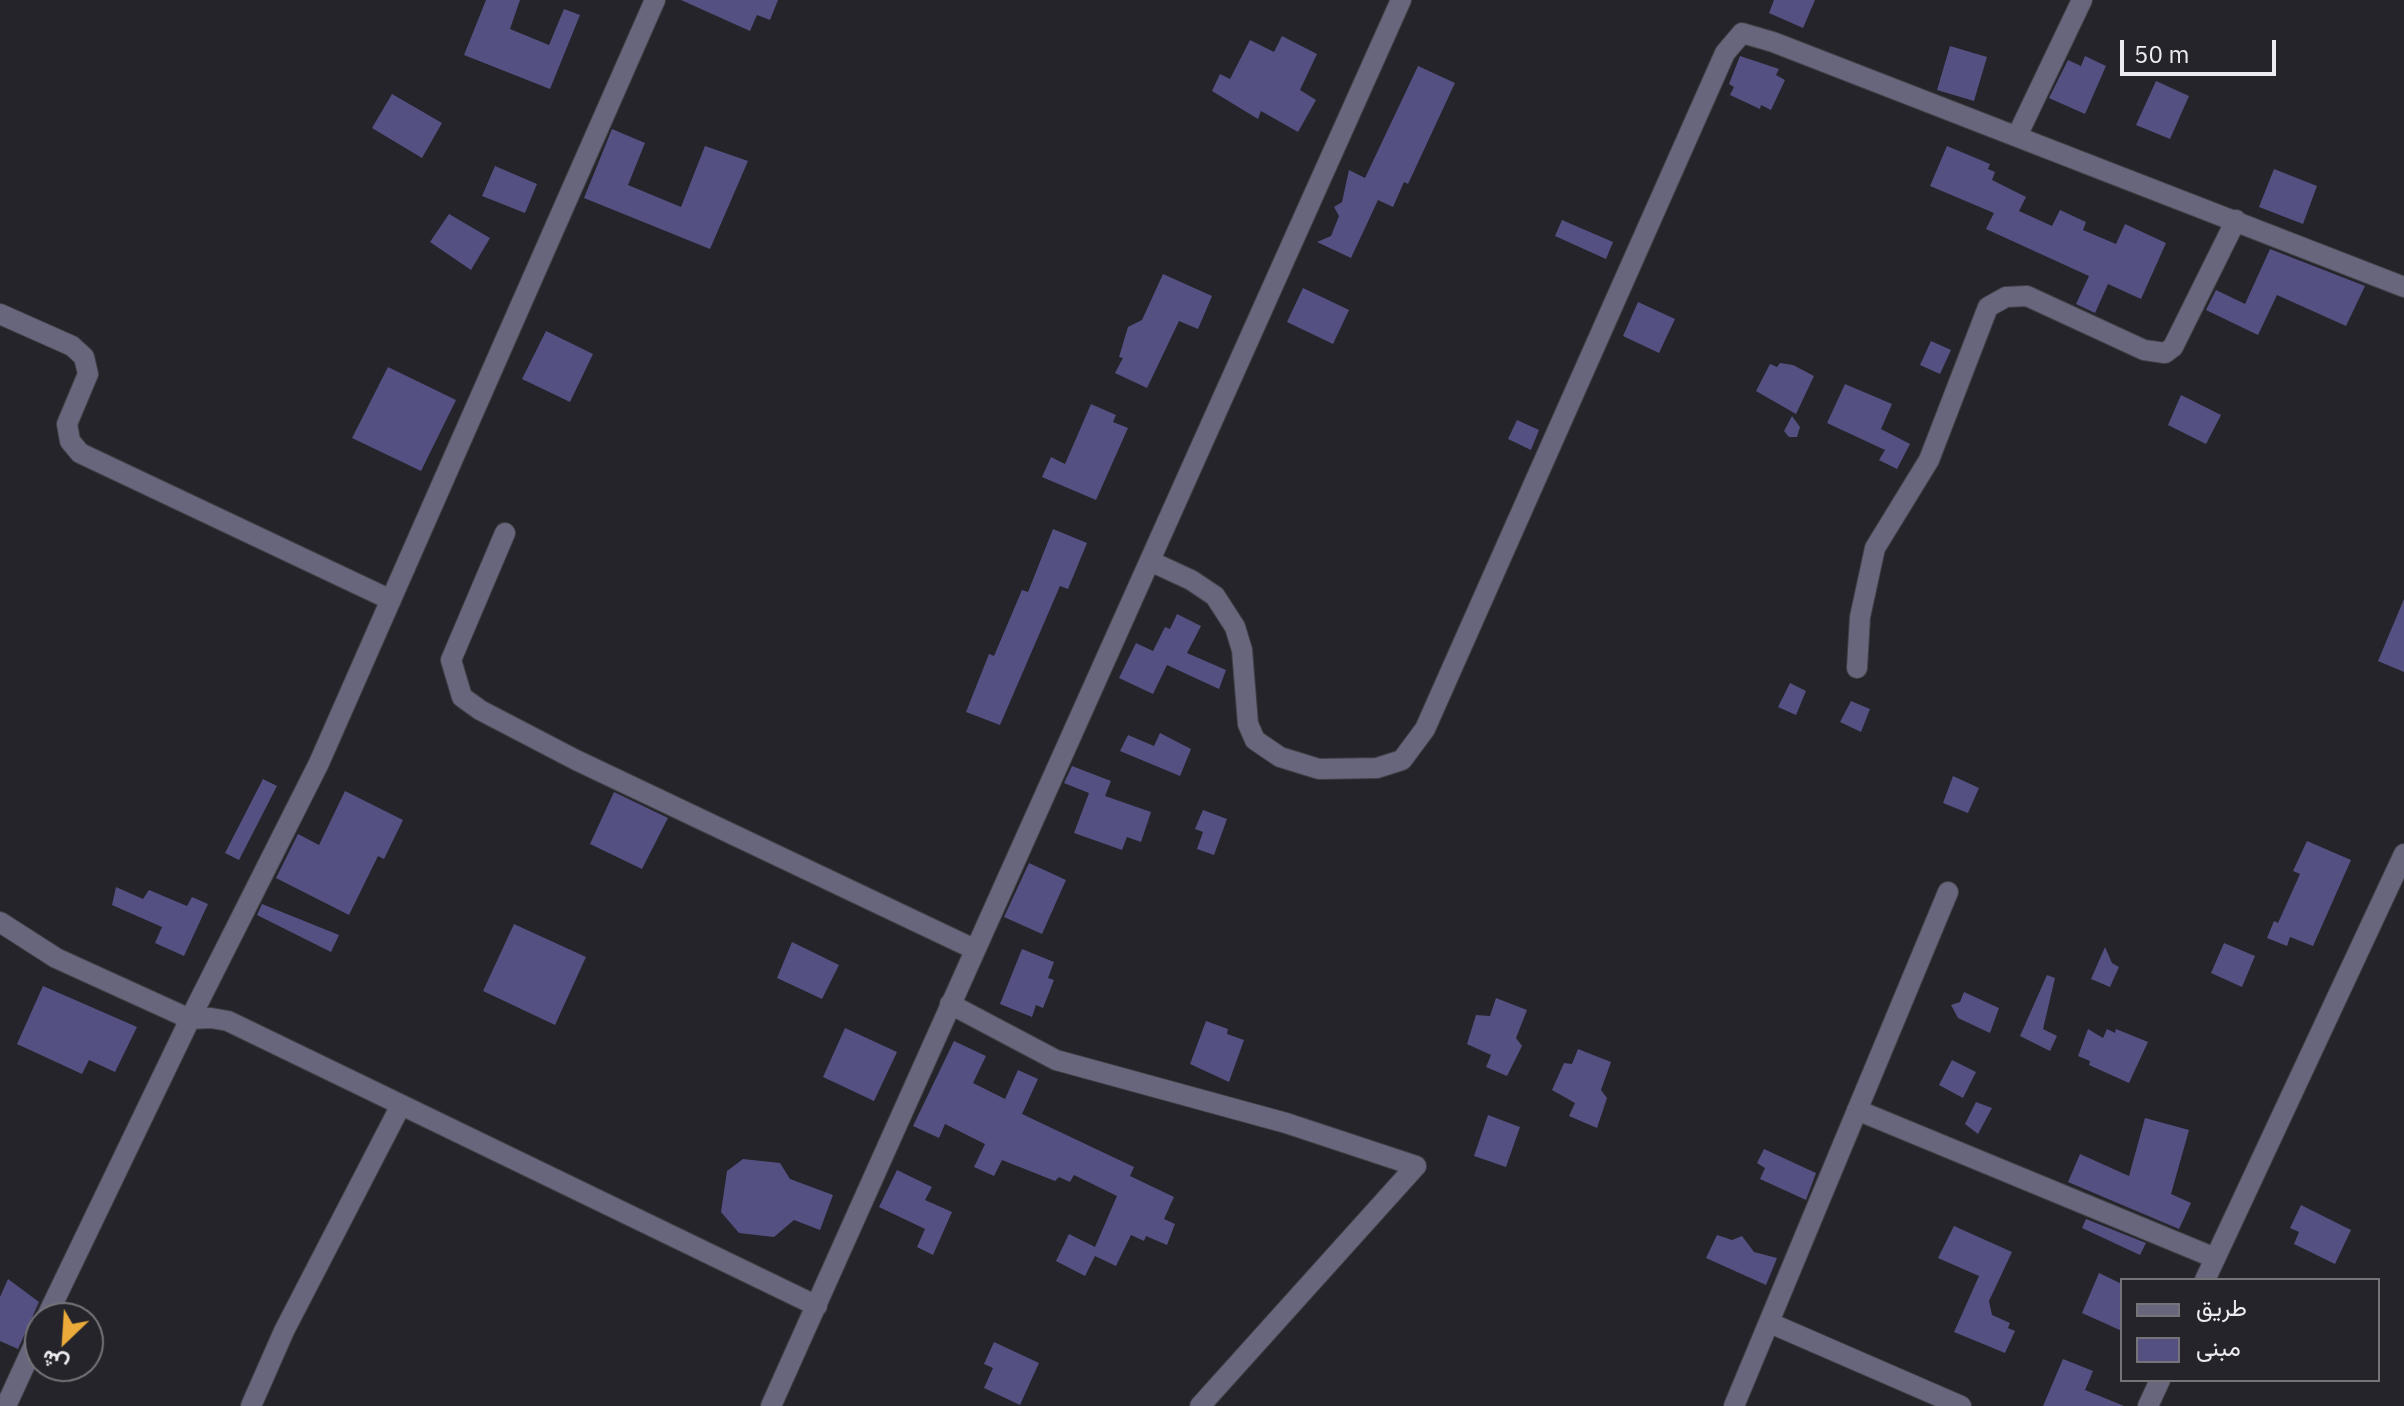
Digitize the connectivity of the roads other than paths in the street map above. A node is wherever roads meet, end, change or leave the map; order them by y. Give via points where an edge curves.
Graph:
1 (655, 0) edge
2 (1401, 0) edge
3 (2082, 0) edge
4 (2017, 136) junction
5 (2236, 220) junction
6 (2404, 287) edge
7 (0, 314) edge
8 (505, 533) dead end
9 (1150, 561) junction
10 (391, 600) junction
11 (1857, 668) dead end
12 (2404, 854) edge
13 (1948, 892) dead end
14 (0, 922) edge
15 (974, 949) junction
16 (950, 1004) junction
17 (190, 1019) junction
18 (401, 1105) junction
19 (1857, 1110) junction
20 (2215, 1258) junction
21 (2206, 1278) edge
22 (54, 1302) edge
23 (817, 1306) junction
24 (1770, 1323) junction
25 (24, 1367) edge
26 (2159, 1382) edge
27 (6, 1406) edge
28 (251, 1406) edge
29 (771, 1406) edge
30 (1200, 1406) edge
31 (1734, 1406) edge
32 (1961, 1406) edge
33 (2148, 1406) edge

1 - 10 street
2 - 9 street
3 - 4 street
4 - 5 street
4 - 9 street via 1763,38 1742,33 1734,38 1446,684 1425,729 1402,760 1377,768 1319,769 1280,757 1255,740 1235,627 1215,596
5 - 6 street
5 - 11 street via 2173,347 2165,353 2144,350 2027,296 2006,297 1988,307 1929,460 1875,548 1862,604
7 - 10 street via 72,346 84,357 88,374 67,424 70,441 80,453
8 - 15 street via 451,660 462,697 576,760
9 - 15 street
10 - 17 street via 319,763
12 - 20 street
13 - 19 street
14 - 17 street via 56,958
15 - 16 street
16 - 23 street
16 - 30 street via 1056,1060 1286,1123 1416,1166
17 - 18 street via 228,1021
17 - 22 street
18 - 23 street
18 - 28 street
19 - 20 street
19 - 24 street
20 - 21 street
23 - 29 street
24 - 31 street
24 - 32 street
25 - 27 street
26 - 33 street

